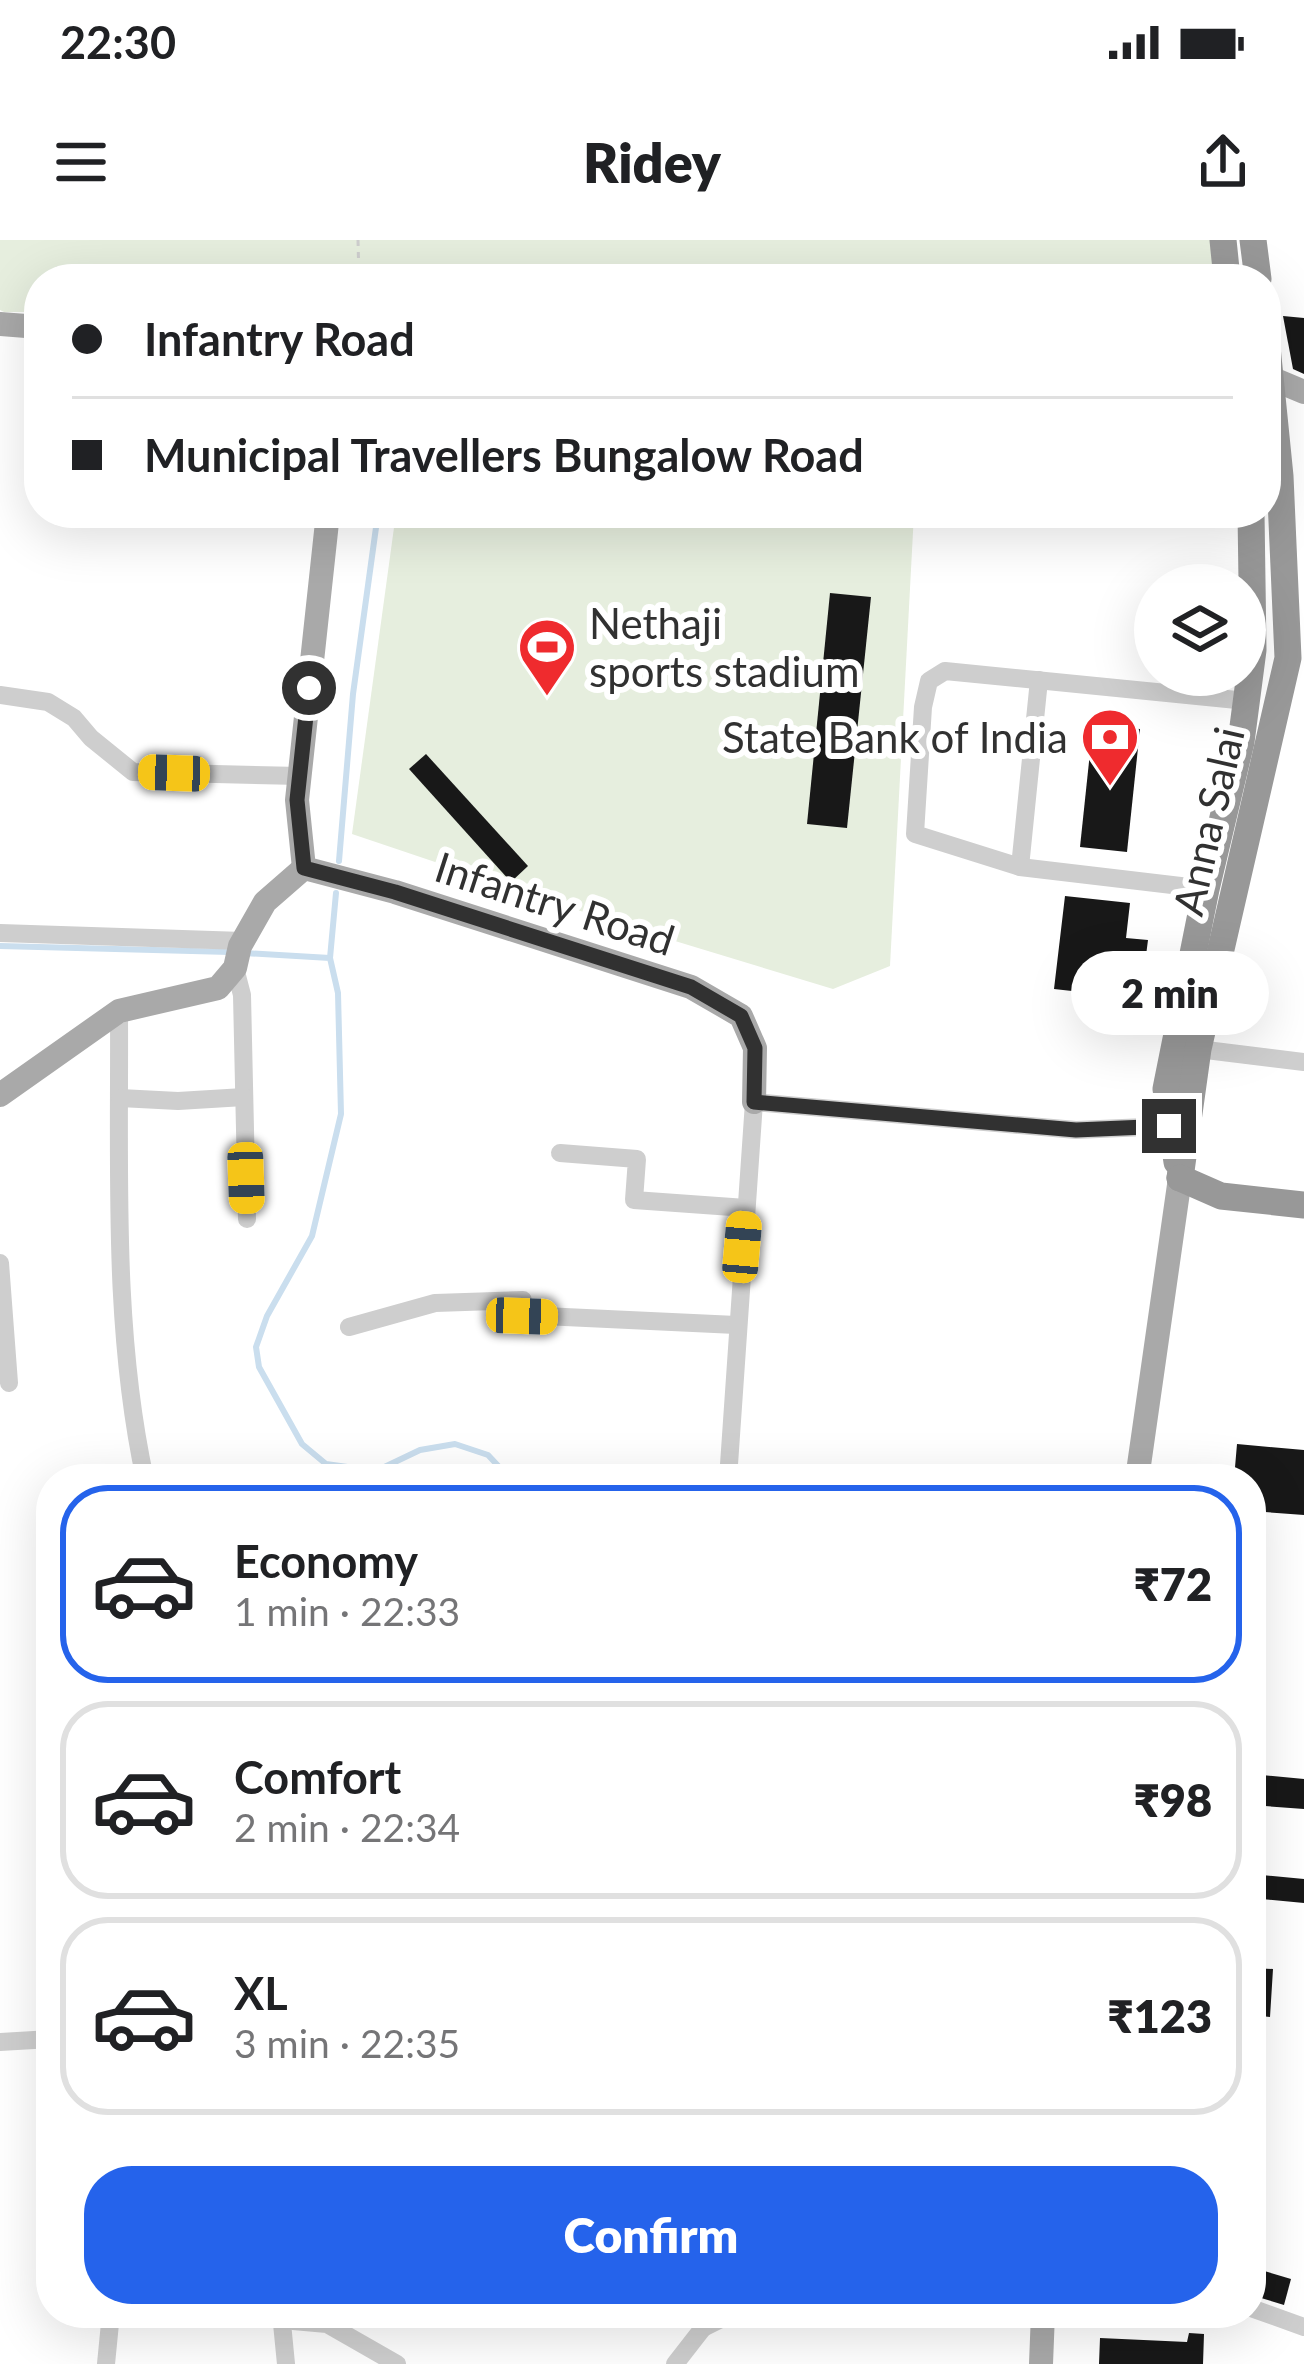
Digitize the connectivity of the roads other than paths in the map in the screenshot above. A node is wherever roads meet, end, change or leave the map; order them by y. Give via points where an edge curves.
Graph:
1 (1281, 483) edge
2 (326, 528) edge
3 (1251, 528) edge
4 (1296, 614) edge
5 (1039, 680) junction
6 (0, 695) edge
7 (1246, 701) junction
8 (300, 776) junction
9 (1020, 867) junction
10 (304, 868) junction
11 (1206, 890) junction
12 (0, 933) edge
13 (243, 940) junction
14 (235, 968) junction
15 (119, 1011) junction
16 (1198, 1049) junction
17 (1304, 1062) edge
18 (0, 1095) edge
19 (244, 1096) junction
20 (120, 1098) junction
21 (754, 1102) junction
22 (1169, 1126) junction
23 (560, 1154) dead end
24 (1180, 1178) junction
25 (1304, 1205) edge
26 (746, 1208) junction
27 (247, 1219) dead end
28 (0, 1263) edge
29 (736, 1325) junction
30 (349, 1327) dead end
31 (9, 1383) dead end
32 (142, 1464) edge
33 (729, 1464) edge
34 (1139, 1464) edge
35 (36, 2040) edge
36 (0, 2042) edge
37 (1266, 2313) edge
38 (1304, 2327) edge
39 (110, 2328) edge
40 (283, 2328) edge
41 (334, 2328) edge
42 (699, 2328) edge
43 (1041, 2328) edge
44 (106, 2364) edge
45 (286, 2364) edge
46 (397, 2364) edge
47 (675, 2364) edge
48 (1041, 2364) edge

1 - 4 highway, Anna Salai
2 - 8 main road
3 - 7 highway, Anna Salai
4 - 16 highway, Anna Salai
5 - 7 street
5 - 9 street
5 - 9 street via 945,671 929,681 923,707 915,834
6 - 8 street via 47,702 133,772
7 - 11 highway, Anna Salai
8 - 10 main road
9 - 11 street
10 - 13 main road via 265,902
10 - 21 main road, Infantry Road via 691,987 741,1016 755,1048
11 - 22 highway, Anna Salai via 1166,1089
12 - 13 street
13 - 14 main road
14 - 15 main road via 218,988
14 - 19 street
15 - 18 main road
15 - 20 street
16 - 17 street
16 - 24 highway, Anna Salai
19 - 20 street
19 - 27 street
20 - 32 street via 130,1413
21 - 22 street via 1076,1130
21 - 26 street, Infantry Road
22 - 24 highway, Anna Salai
23 - 26 street via 637,1159 634,1200
24 - 25 highway via 1221,1196
24 - 34 main road, Anna Salai
26 - 29 street, Infantry Road
28 - 31 street
29 - 30 street via 522,1316 523,1300 434,1303
29 - 33 street, Infantry Road
35 - 36 street
37 - 38 street
39 - 44 street
40 - 45 street
41 - 46 street
42 - 47 street
43 - 48 main road

